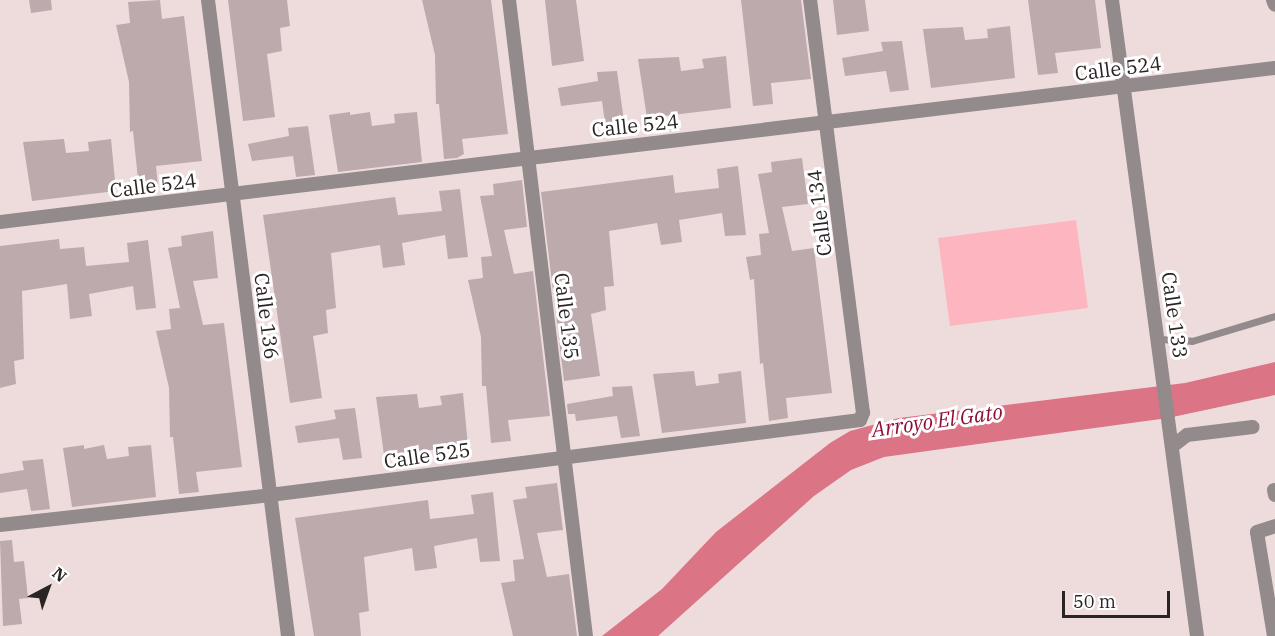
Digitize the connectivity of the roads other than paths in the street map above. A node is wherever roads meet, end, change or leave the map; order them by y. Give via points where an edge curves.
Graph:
1 (208, 0) edge
2 (509, 0) edge
3 (810, 0) edge
4 (1112, 0) edge
5 (1273, 0) edge
6 (1275, 5) edge
7 (1275, 69) edge
8 (1125, 86) junction
9 (828, 124) junction
10 (527, 157) junction
11 (232, 195) junction
12 (0, 222) edge
13 (1275, 316) edge
14 (1159, 339) junction
15 (860, 420) joint
16 (1253, 427) dead end
17 (1173, 441) junction
18 (564, 456) junction
19 (1274, 490) edge
20 (270, 495) junction
21 (1275, 495) edge
22 (0, 525) edge
23 (1275, 526) edge
24 (586, 634) edge
25 (288, 636) edge
26 (1197, 636) edge
27 (1274, 636) edge

1 - 11 street, Calle 136
2 - 10 street, Calle 135
3 - 9 street, Calle 134
4 - 8 street, Calle 133
5 - 6 street
7 - 8 street, Calle 524
8 - 9 street, Calle 524
8 - 14 street, Calle 133
9 - 10 street, Calle 524
9 - 15 street, Calle 134 via 863,413
10 - 11 street, Calle 524
10 - 18 street, Calle 135
11 - 12 street, Calle 524
11 - 20 street, Calle 136
13 - 14 lane via 1192,341
14 - 17 street, Calle 133
15 - 18 street, Calle 525
16 - 17 street via 1186,435
17 - 26 street, Calle 133
18 - 20 street, Calle 525
18 - 24 street, Calle 135
19 - 21 street
20 - 22 street, Calle 525
20 - 25 street, Calle 136
23 - 27 street via 1257,532

